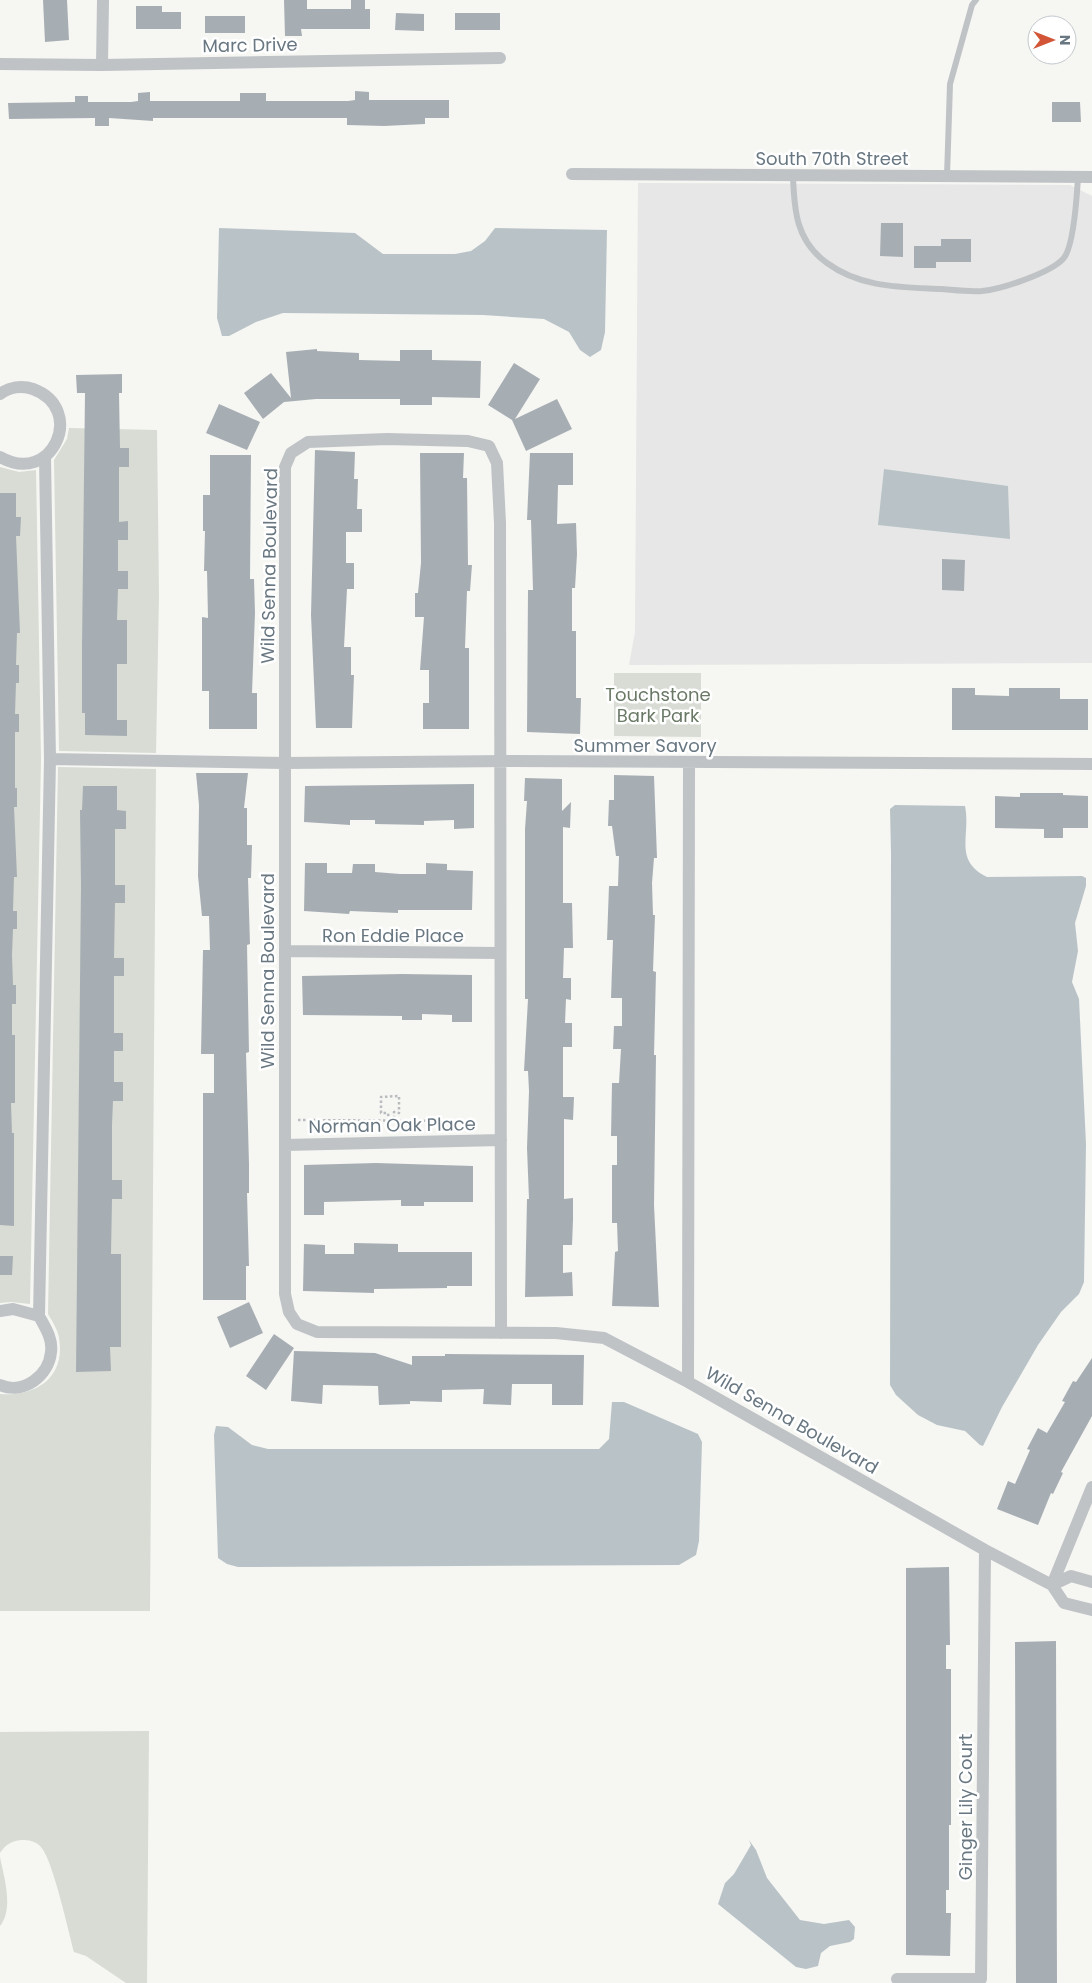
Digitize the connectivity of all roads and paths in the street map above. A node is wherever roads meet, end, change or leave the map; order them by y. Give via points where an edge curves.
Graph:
1 (103, 0) edge
2 (976, 0) edge
3 (500, 58) dead end
4 (0, 64) edge
5 (102, 65) junction
6 (572, 174) dead end
7 (793, 175) junction
8 (948, 176) junction
9 (1078, 177) junction
10 (1092, 177) edge
11 (0, 394) edge
12 (0, 457) edge
13 (45, 457) junction
14 (50, 759) junction
15 (500, 761) junction
16 (689, 762) junction
17 (285, 764) junction
18 (1092, 764) edge
19 (285, 951) junction
20 (500, 953) junction
21 (298, 1120) dead end
22 (389, 1121) junction
23 (394, 1121) junction
24 (457, 1129) dead end
25 (500, 1140) junction
26 (285, 1145) junction
27 (0, 1312) edge
28 (39, 1316) junction
29 (500, 1333) junction
30 (688, 1382) junction
31 (0, 1386) edge
32 (1092, 1487) edge
33 (985, 1550) junction
34 (1092, 1582) edge
35 (1052, 1585) junction
36 (1092, 1610) edge
37 (897, 1979) dead end

1 - 5 street
2 - 8 lane via 950,84
3 - 5 street, Marc Drive
4 - 5 street, Marc Drive
6 - 7 street, South 70th Street
7 - 8 street, South 70th Street
7 - 9 lane via 796,222 826,263 856,280 886,286 982,291 1036,275 1064,259 1075,216
8 - 9 street, South 70th Street
9 - 10 street, South 70th Street
11 - 13 street via 18,387 30,388 51,400 58,411 59,436
12 - 13 street via 21,464 34,463
13 - 14 street
14 - 17 street, Summer Savory
14 - 28 street
15 - 16 street, Summer Savory
15 - 17 street, Summer Savory
15 - 17 street, Wild Senna Boulevard via 498,463 489,446 468,441 387,439 308,442 291,453 285,467
15 - 20 street, Wild Senna Boulevard
16 - 18 street, Summer Savory
16 - 30 street
17 - 19 street, Wild Senna Boulevard
19 - 20 street, Ron Eddie Place
19 - 26 street, Wild Senna Boulevard
20 - 25 street, Wild Senna Boulevard
21 - 22 path
22 - 23 path
22 - 23 path via 388,1113 381,1113 382,1097 399,1096 399,1113 394,1112
23 - 24 path via 453,1121
25 - 26 street, Norman Oak Place
25 - 29 street, Wild Senna Boulevard
26 - 29 street, Wild Senna Boulevard via 285,1294 289,1312 297,1324 317,1332
27 - 28 street via 13,1309
28 - 31 street via 50,1339 52,1352 48,1365 30,1384 17,1388
29 - 30 street, Wild Senna Boulevard via 556,1333 604,1338
30 - 33 street, Wild Senna Boulevard
32 - 35 street
33 - 35 street, Wild Senna Boulevard
33 - 37 street, Ginger Lily Court via 981,1979
34 - 35 street via 1071,1576
35 - 36 street, Wild Senna Boulevard via 1064,1603

